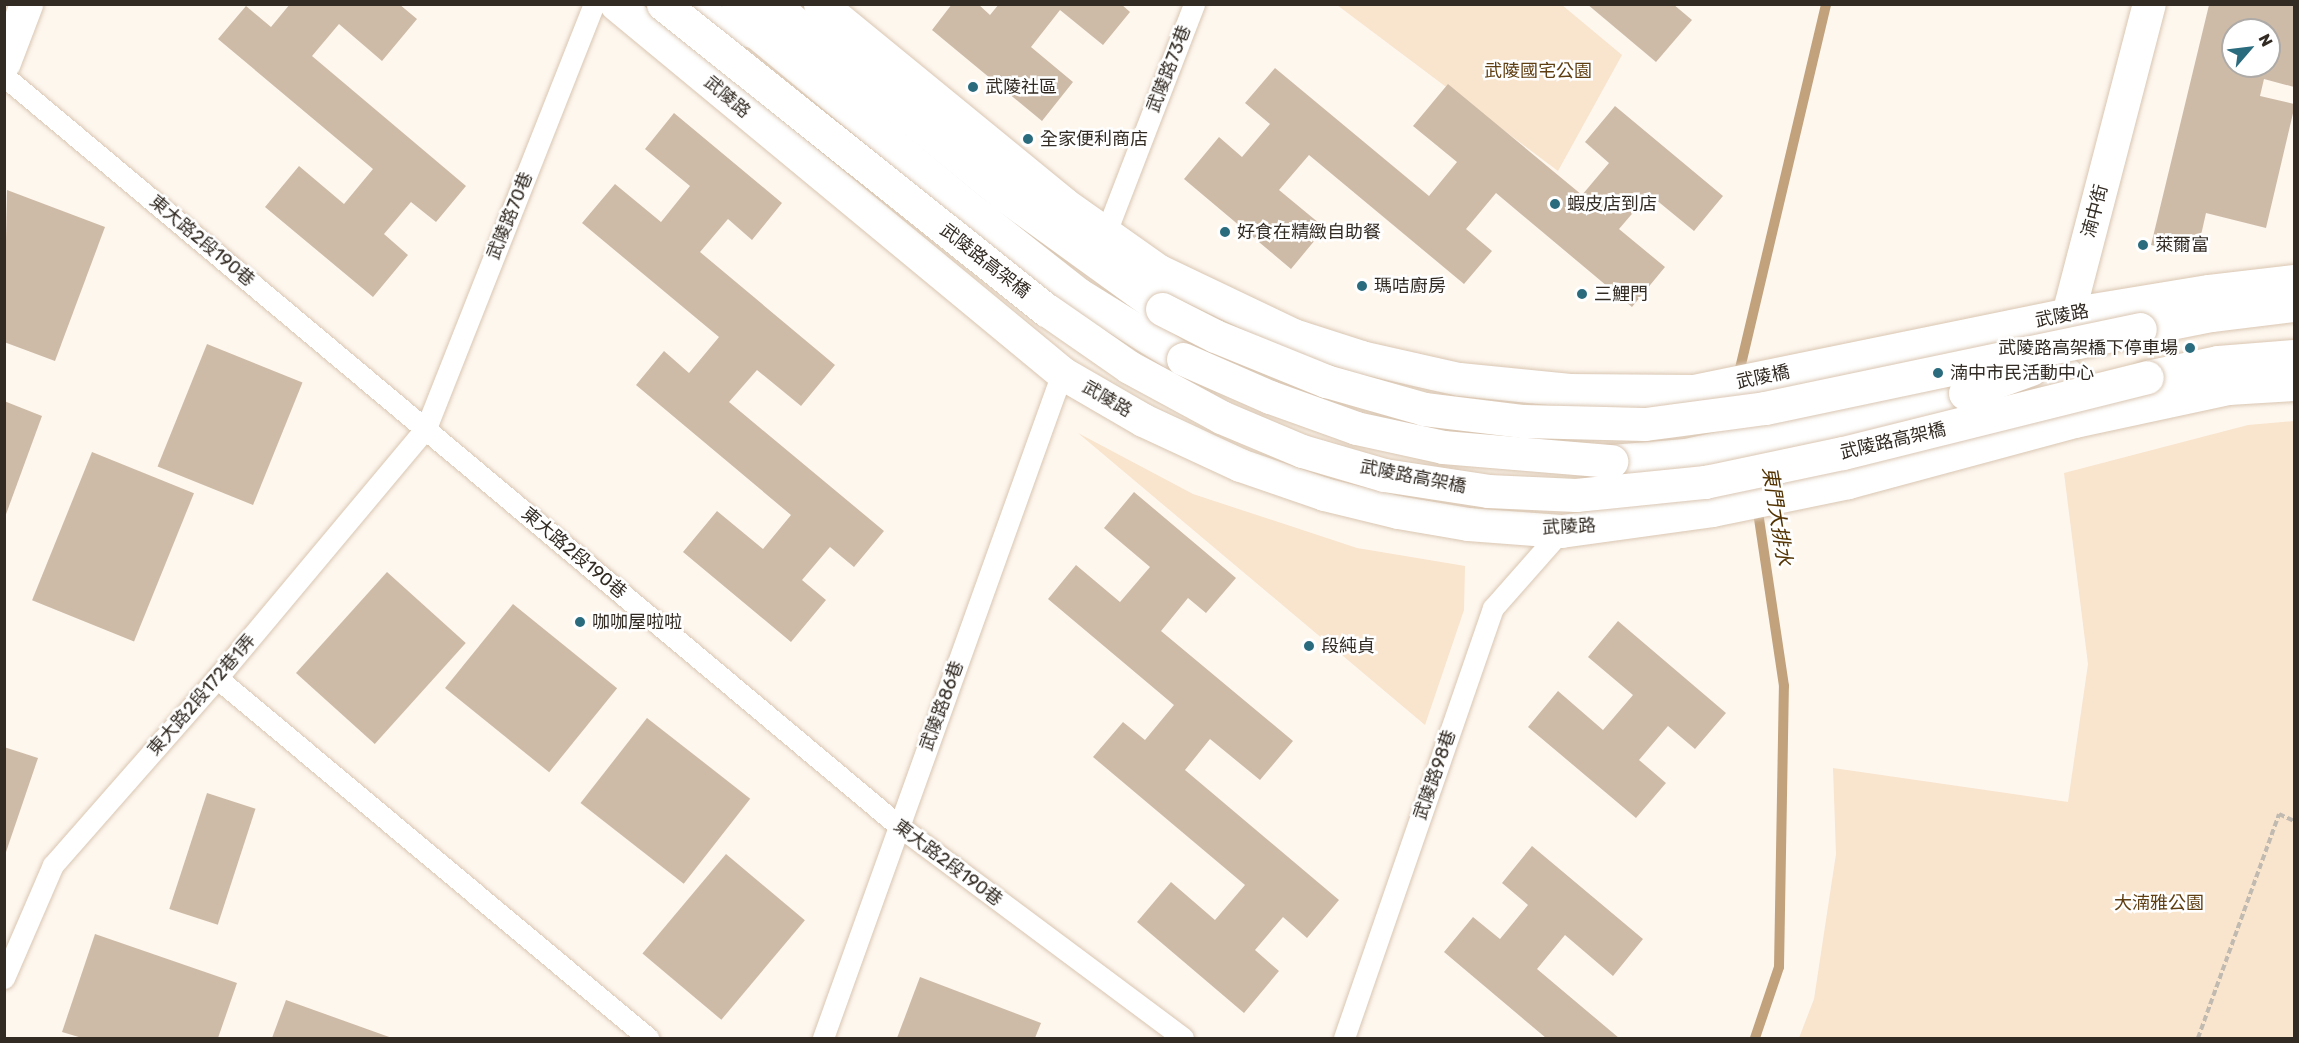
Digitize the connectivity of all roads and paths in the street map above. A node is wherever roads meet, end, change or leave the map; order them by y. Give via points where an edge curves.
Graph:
1 (26, 4) edge
2 (594, 4) edge
3 (616, 4) edge
4 (652, 4) edge
5 (663, 4) edge
6 (738, 4) edge
7 (820, 4) edge
8 (1194, 4) edge
9 (2149, 4) edge
10 (764, 18) edge
11 (4, 62) edge
12 (4, 76) edge
13 (1105, 235) junction
14 (2295, 281) edge
15 (2295, 305) edge
16 (2068, 314) junction
17 (2140, 329) junction
18 (2295, 356) edge
19 (1832, 362) joint
20 (2065, 373) junction
21 (1062, 374) junction
22 (2147, 377) junction
23 (2295, 384) edge
24 (1595, 390) junction
25 (1965, 393) junction
26 (2074, 421) junction
27 (426, 428) junction
28 (1595, 512) junction
29 (1561, 531) junction
30 (217, 678) junction
31 (2295, 820) edge
32 (899, 826) junction
33 (4, 978) edge
34 (648, 1038) edge
35 (823, 1038) edge
36 (1183, 1038) edge
37 (1344, 1038) edge
38 (2198, 1038) edge

1 - 11 main road
2 - 27 lane, 武陵路70巷
3 - 21 main road, 武陵路
4 - 10 main road
5 - 22 main road, 武陵路高架橋, bridge via 1037,303 1129,367 1231,422 1302,451 1384,475 1488,491 1576,495 1706,482 1843,453
6 - 10 main road
7 - 13 main road
8 - 13 lane, 武陵路73巷
9 - 16 main road, 湳中街
10 - 17 main road, bridge via 1162,309 1215,336 1326,381 1424,409 1523,421 1645,424 1764,408
10 - 25 main road, bridge via 1078,294 1183,359 1270,398 1356,428 1443,447 1611,461 1685,455
12 - 27 lane, 東大路2段190巷
13 - 24 main road via 1158,271 1219,303 1293,335 1361,357 1459,379
14 - 16 main road, 武陵路
15 - 17 main road
16 - 19 main road, 武陵路
16 - 20 main road, 湳中街
17 - 25 main road, bridge
18 - 22 main road, 武陵路高架橋 via 2218,362
19 - 24 main road, 武陵橋 via 1694,391
20 - 26 main road, 湳中街
20 - 28 main road via 1703,454
21 - 29 main road, 武陵路 via 1143,420 1240,465 1324,494 1468,524
21 - 32 lane, 武陵路86巷
22 - 25 main road, bridge
23 - 26 main road via 2228,388
24 - 28 main road
26 - 29 main road, 武陵路 via 1848,482 1712,510
27 - 30 lane, 東大路2段172巷1弄
27 - 32 lane, 東大路2段190巷
28 - 29 main road
29 - 37 lane, 武陵路98巷 via 1493,608
30 - 33 lane, 東大路2段172巷1弄 via 54,865
30 - 34 lane
31 - 38 path via 2278,814
32 - 35 lane, 武陵路86巷
32 - 36 lane, 東大路2段190巷

